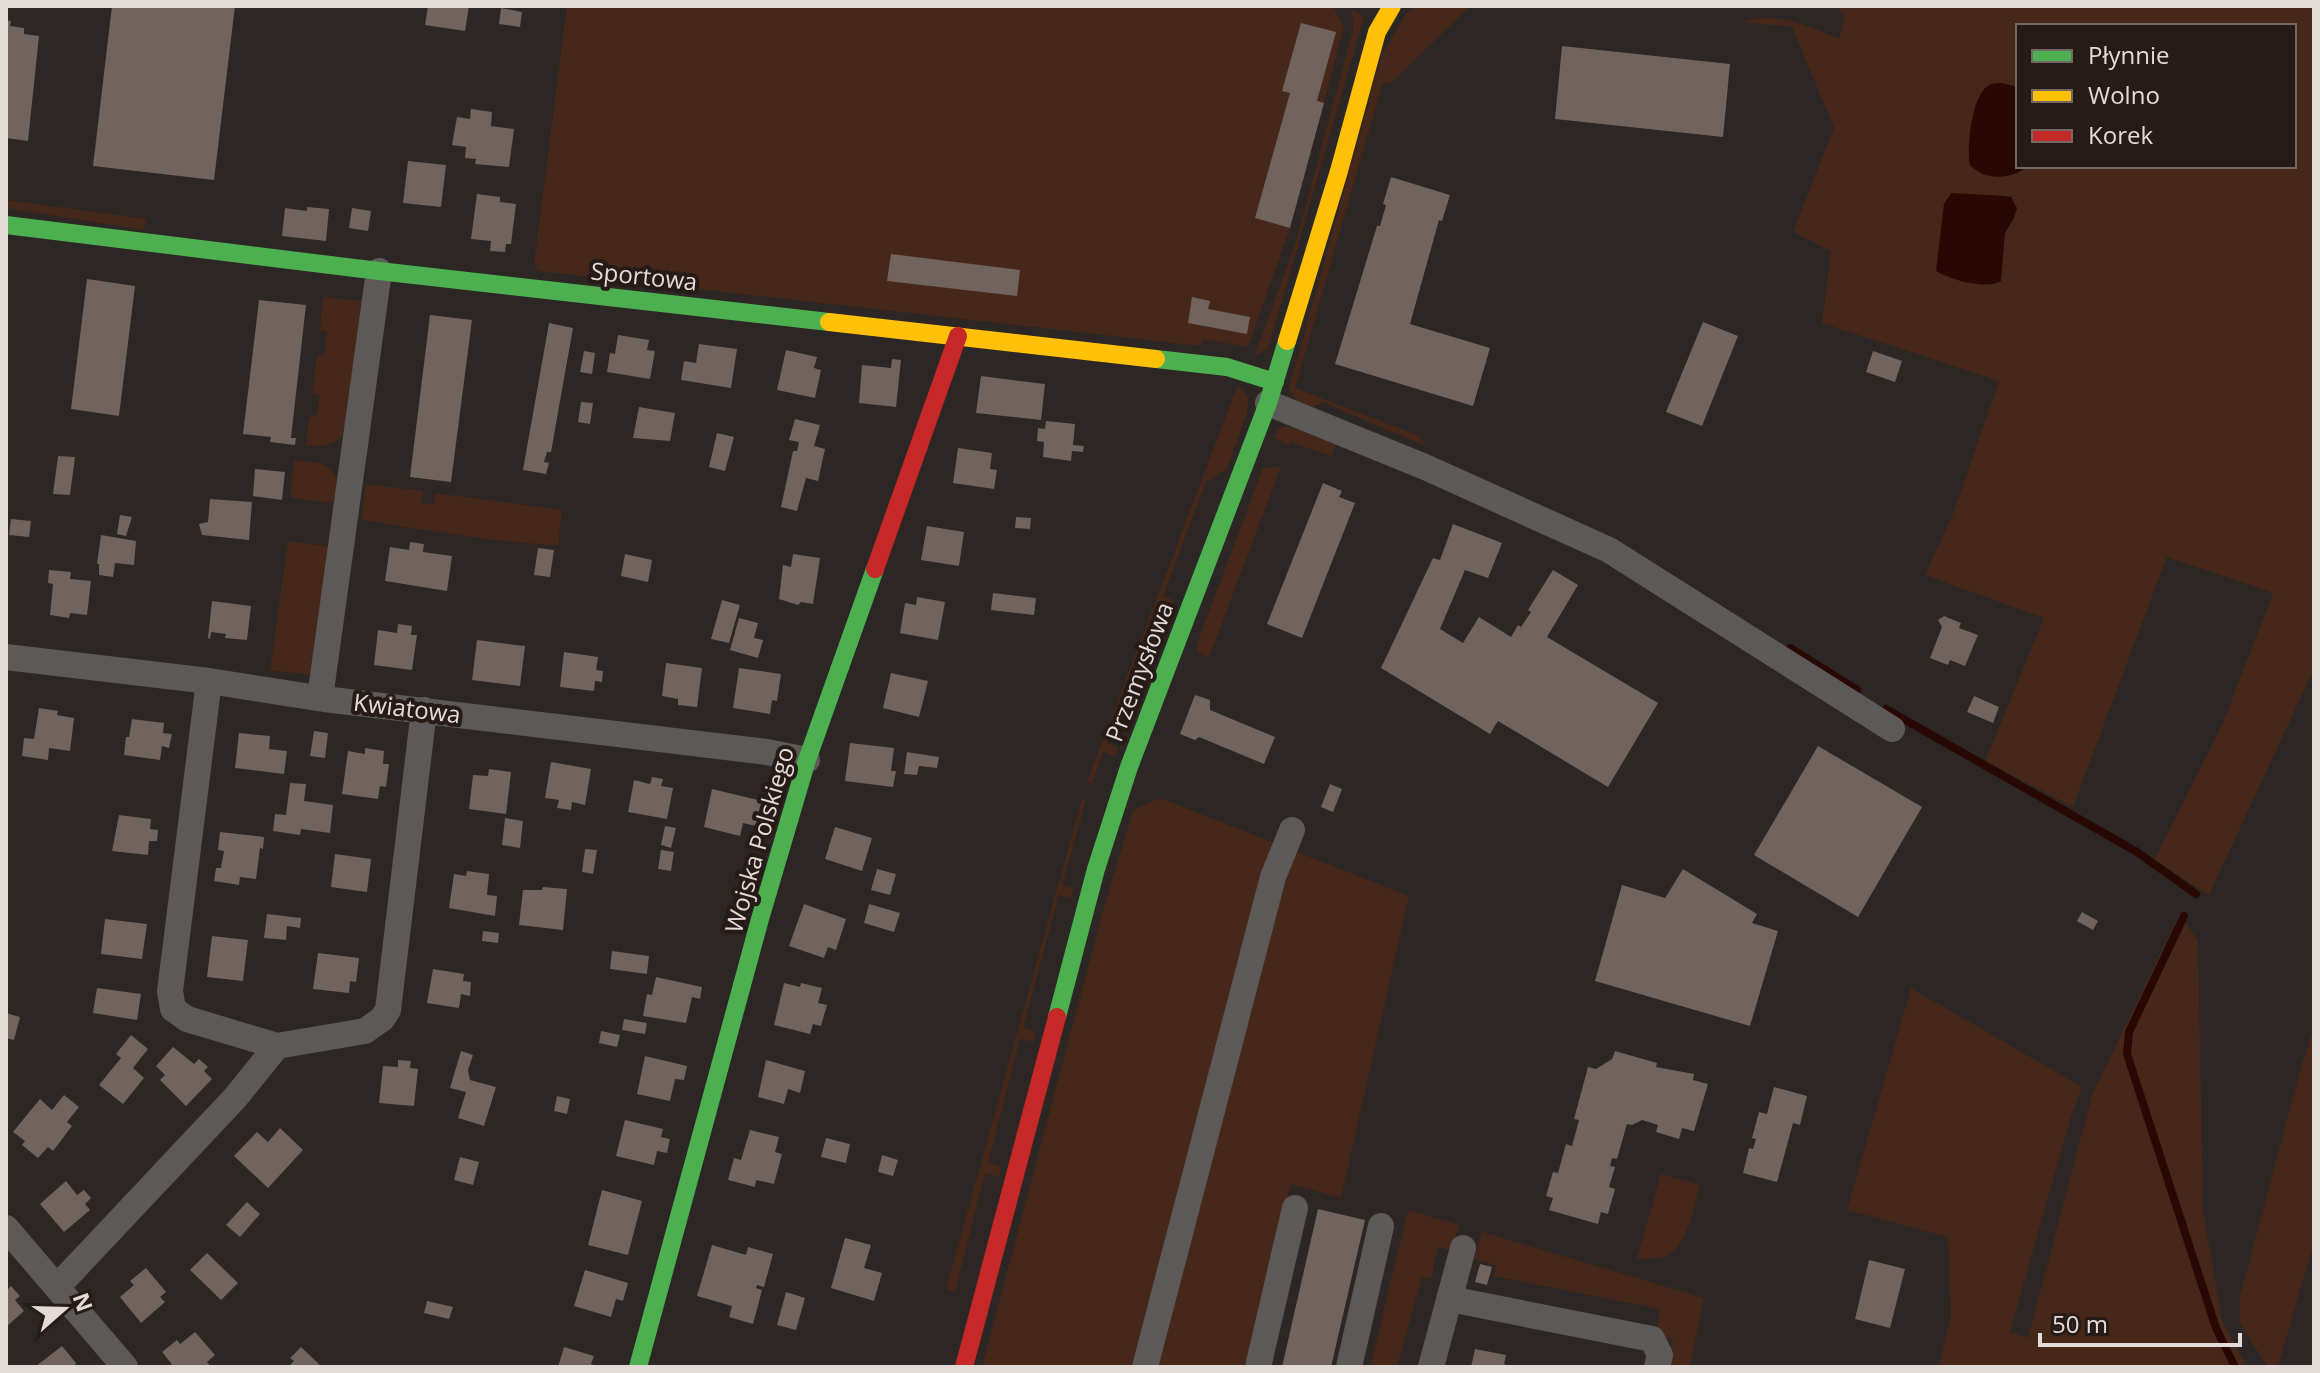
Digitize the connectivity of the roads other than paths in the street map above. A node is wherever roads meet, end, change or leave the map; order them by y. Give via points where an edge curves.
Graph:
1 (1392, 6) edge
2 (6, 225) edge
3 (379, 271) junction
4 (958, 336) junction
5 (1272, 392) junction
6 (6, 657) edge
7 (209, 681) junction
8 (320, 698) junction
9 (424, 710) junction
10 (1892, 729) dead end
11 (807, 760) junction
12 (1292, 830) dead end
13 (277, 1046) junction
14 (1295, 1208) dead end
15 (1381, 1226) dead end
16 (6, 1228) edge
17 (1463, 1248) dead end
18 (57, 1287) junction
19 (1450, 1299) junction
20 (125, 1367) edge
21 (638, 1367) edge
22 (964, 1367) edge
23 (1145, 1367) edge
24 (1258, 1367) edge
25 (1349, 1367) edge
26 (1431, 1367) edge
27 (1657, 1367) edge

1 - 5 street, Przemysłowa via 1377,32
2 - 3 street, Sportowa
3 - 4 street, Sportowa
3 - 8 street
4 - 5 street, Sportowa via 1239,369
4 - 11 street, Wojska Polskiego
5 - 10 street via 1609,550
5 - 22 street, Przemysłowa via 1129,767 1096,869
6 - 7 street, Kwiatowa
7 - 8 street, Kwiatowa
7 - 13 street via 170,991 173,1009 187,1019
8 - 9 street, Kwiatowa
9 - 11 street, Kwiatowa
9 - 13 street via 388,1010 365,1031
11 - 21 street, Wojska Polskiego
12 - 23 street via 1273,877
13 - 18 street via 235,1098
14 - 24 street
15 - 25 street
16 - 18 street
17 - 19 street
18 - 20 street
19 - 26 street
19 - 27 street via 1652,1339 1660,1355

